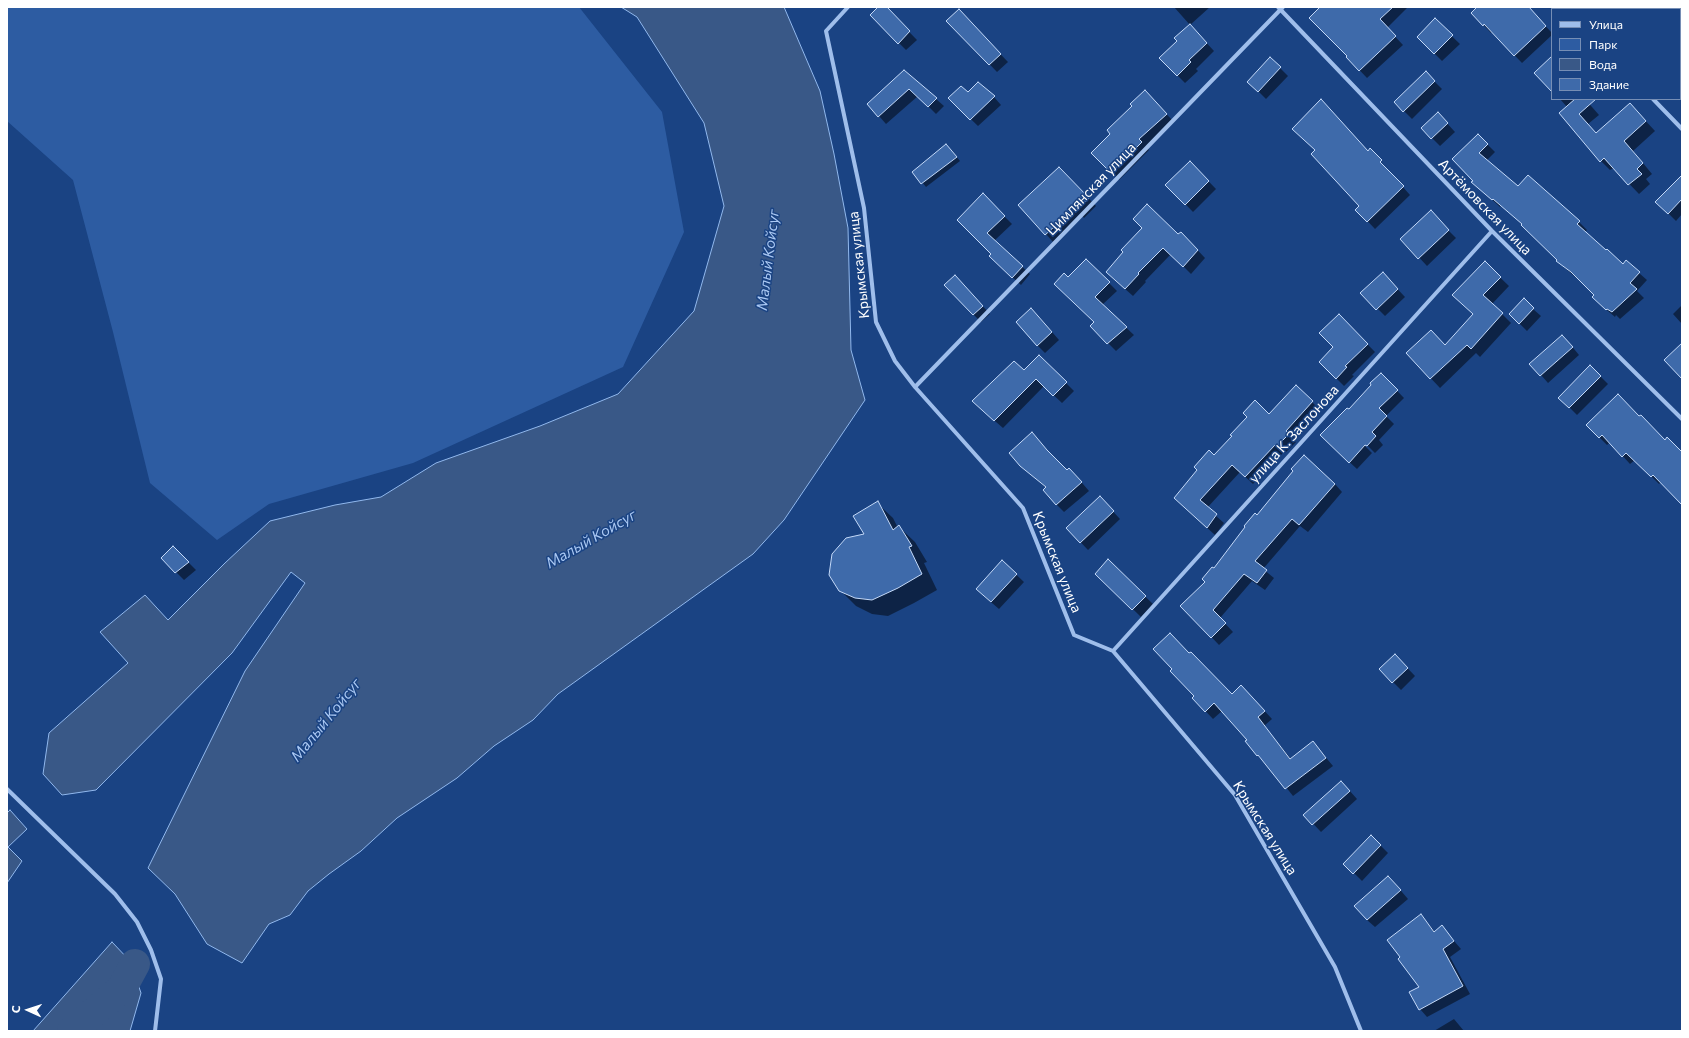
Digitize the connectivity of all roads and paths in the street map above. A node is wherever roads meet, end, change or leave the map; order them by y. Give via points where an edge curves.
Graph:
1 (848, 7) edge
2 (1280, 8) edge
3 (1654, 100) edge
4 (1682, 129) edge
5 (1492, 231) junction
6 (915, 387) junction
7 (1682, 419) edge
8 (1112, 651) junction
9 (7, 789) edge
10 (155, 1031) edge
11 (1361, 1031) edge

1 - 6 street, Крымская улица via 826,31 864,208 876,322 894,361
2 - 5 street, Артёмовская улица
2 - 6 street, Цимлянская улица
3 - 4 street
5 - 7 street, Артёмовская улица
5 - 8 street, улица К. Заслонова
6 - 8 street, Крымская улица via 1023,508 1074,635
8 - 11 street, Крымская улица via 1235,795 1336,967
9 - 10 street via 115,894 137,922 151,950 161,979

